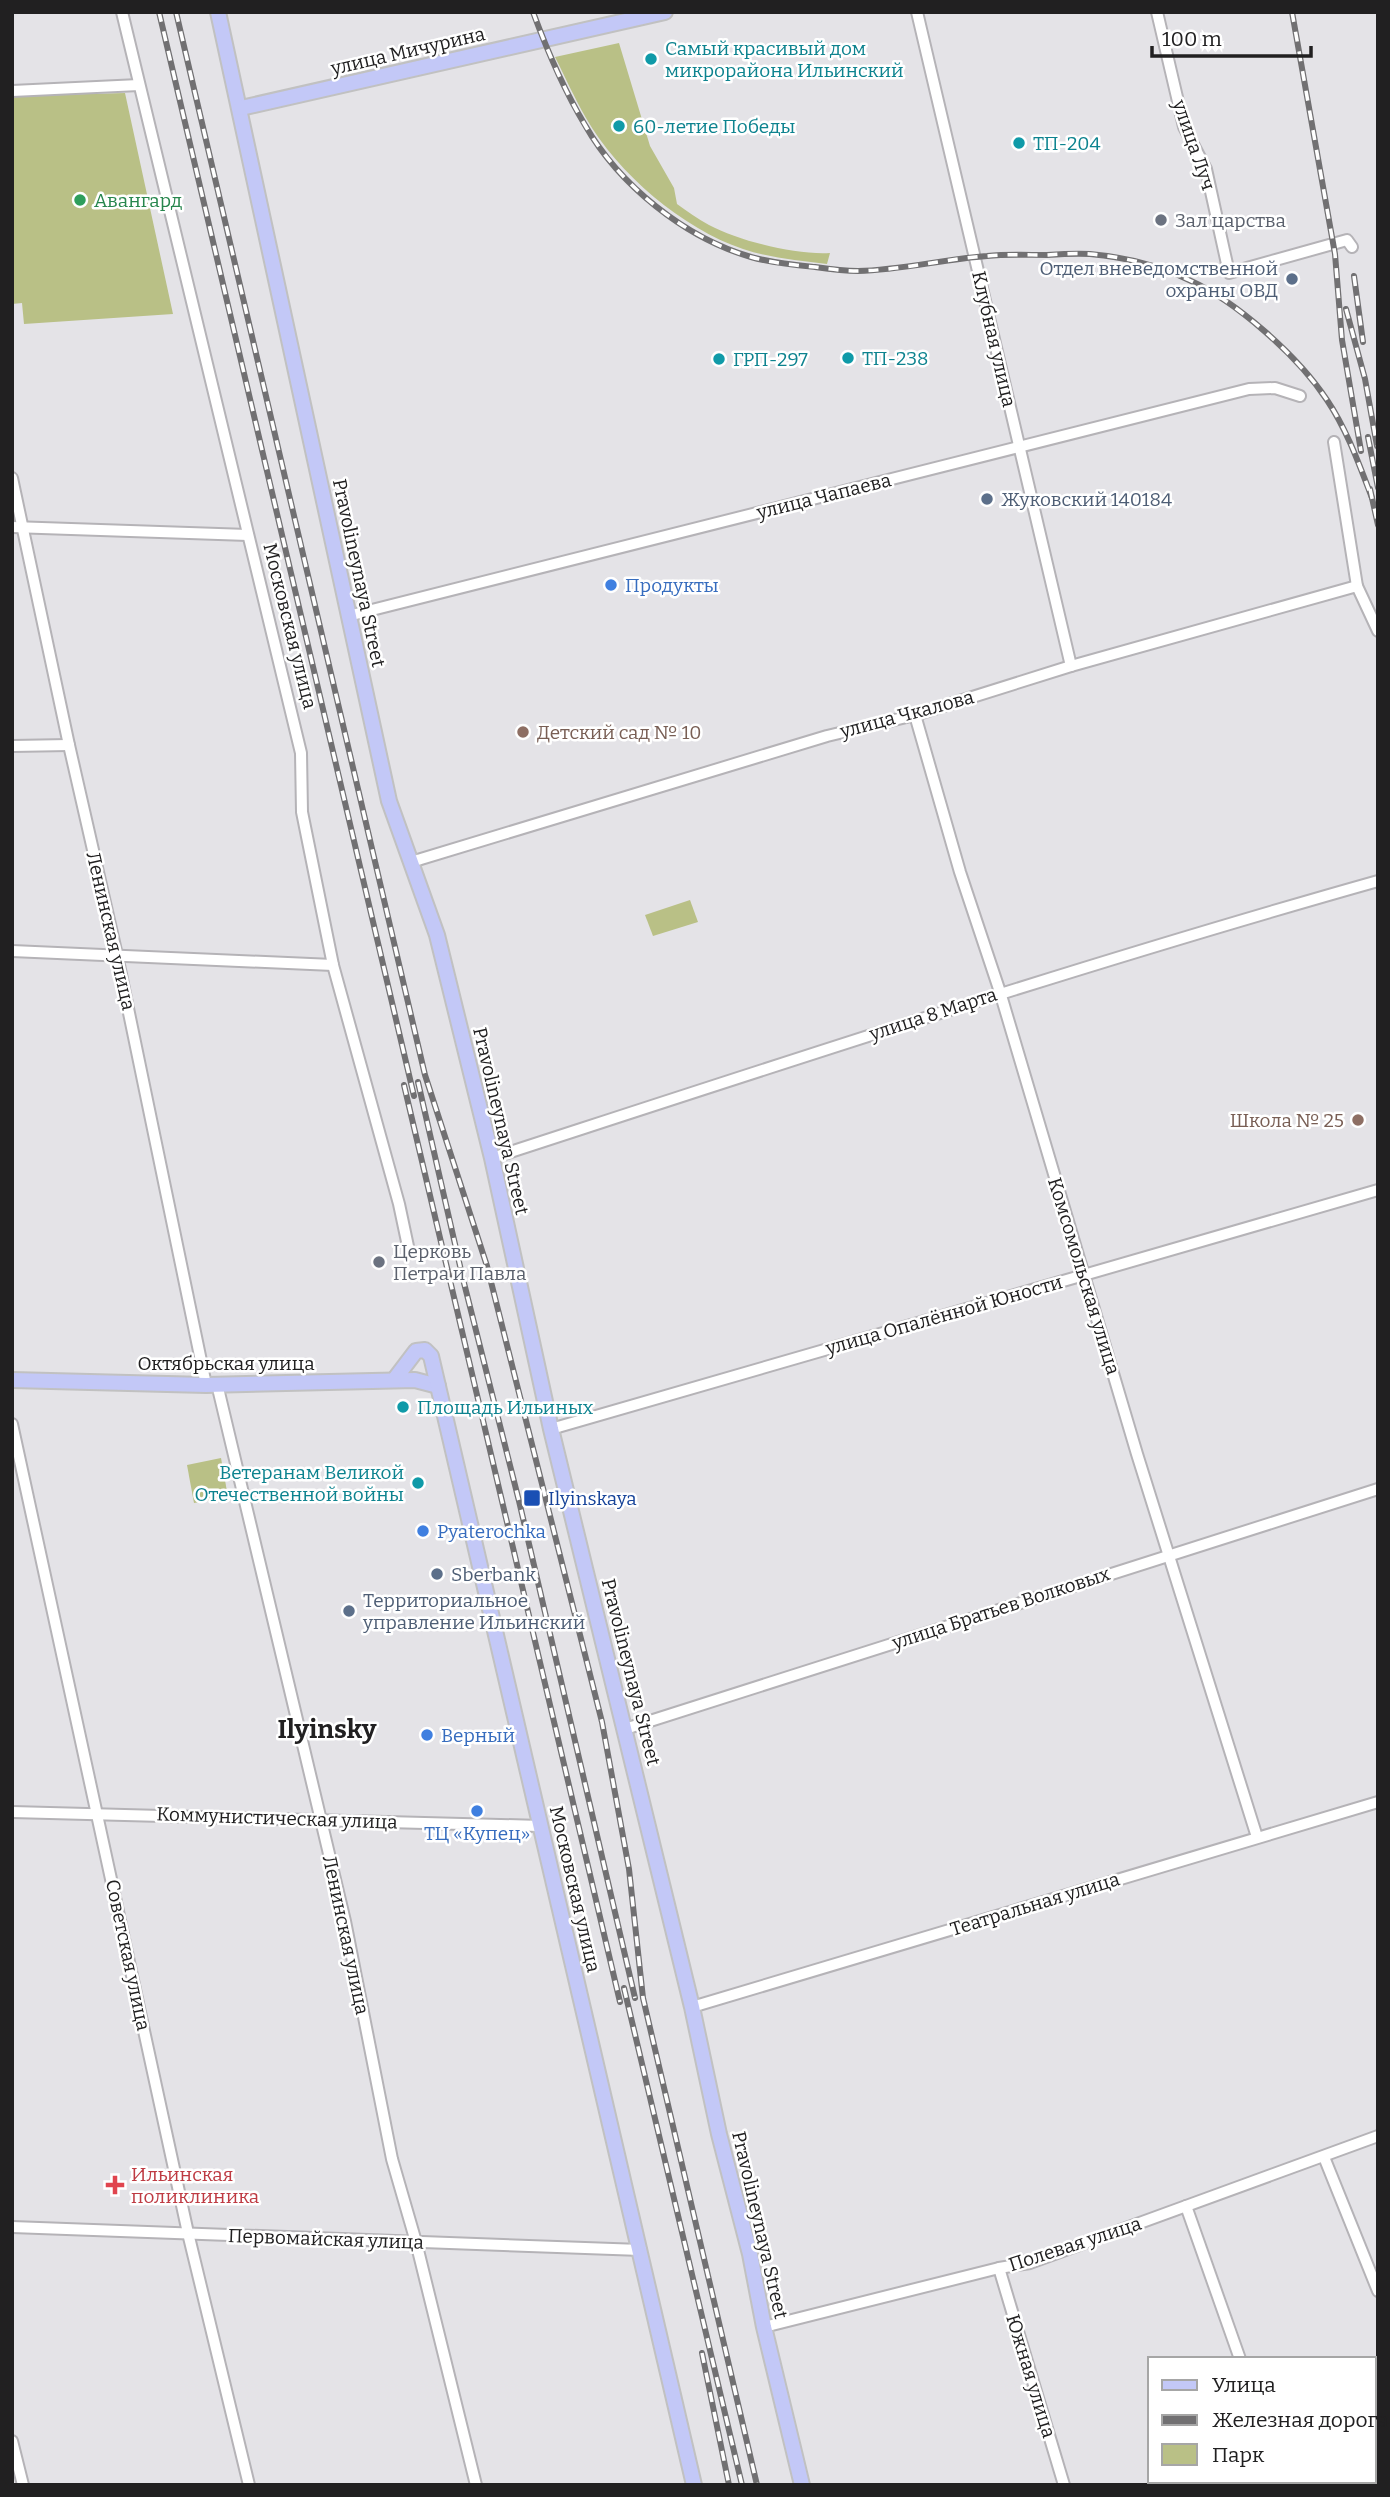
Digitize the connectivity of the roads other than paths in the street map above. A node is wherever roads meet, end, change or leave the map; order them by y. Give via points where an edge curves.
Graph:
1 (122, 12) edge
2 (218, 12) edge
3 (665, 12) edge
4 (917, 12) edge
5 (1157, 12) edge
6 (139, 85) junction
7 (12, 90) edge
8 (241, 108) junction
9 (1352, 247) dead end
10 (1300, 396) dead end
11 (1334, 442) dead end
12 (1019, 447) junction
13 (12, 478) edge
14 (18, 527) edge
15 (248, 535) junction
16 (1357, 586) junction
17 (348, 616) junction
18 (1378, 631) edge
19 (1071, 666) junction
20 (915, 715) junction
21 (68, 745) junction
22 (12, 746) edge
23 (411, 862) junction
24 (1378, 881) edge
25 (12, 951) edge
26 (117, 955) junction
27 (333, 965) junction
28 (1000, 992) junction
29 (492, 1158) junction
30 (1378, 1190) edge
31 (409, 1251) dead end
32 (1084, 1274) junction
33 (12, 1380) edge
34 (394, 1380) junction
35 (211, 1384) junction
36 (438, 1386) junction
37 (12, 1424) edge
38 (551, 1429) junction
39 (1378, 1489) edge
40 (1168, 1555) junction
41 (625, 1729) junction
42 (1378, 1802) edge
43 (12, 1812) edge
44 (97, 1814) junction
45 (319, 1819) junction
46 (541, 1826) junction
47 (1257, 1837) junction
48 (692, 2007) junction
49 (1378, 2136) edge
50 (1324, 2157) junction
51 (1186, 2206) junction
52 (12, 2227) edge
53 (188, 2233) junction
54 (416, 2242) junction
55 (641, 2250) junction
56 (999, 2268) junction
57 (1378, 2291) edge
58 (764, 2327) junction
59 (1239, 2357) edge
60 (12, 2441) edge
61 (23, 2485) edge
62 (249, 2485) edge
63 (476, 2485) edge
64 (695, 2485) edge
65 (802, 2485) edge
66 (1064, 2485) edge

1 - 6 street, Московская улица
2 - 8 main road, Pravolineynaya Street
3 - 8 main road, улица Мичурина
4 - 12 street, Клубная улица
5 - 9 street, улица Луч via 1184,127 1206,169 1229,274 1347,240
6 - 7 street
6 - 15 street, Московская улица
8 - 17 main road, Pravolineynaya Street
10 - 12 street, улица Чапаева via 1275,388 1251,388
11 - 16 street
12 - 17 street, улица Чапаева
12 - 19 street, Клубная улица
13 - 14 street, Ленинская улица
14 - 15 street
14 - 21 street, Ленинская улица
15 - 27 street, Московская улица via 301,753 302,812
16 - 18 street
16 - 19 street, улица Чкалова
17 - 23 main road, Pravolineynaya Street via 389,801
19 - 20 street, улица Чкалова
20 - 23 street, улица Чкалова via 827,736
20 - 28 street, Комсомольская улица
21 - 22 street
21 - 26 street, Ленинская улица
23 - 29 main road, Pravolineynaya Street via 437,935
24 - 28 street, улица 8 Марта
25 - 26 street
26 - 27 street
26 - 35 street, Ленинская улица
27 - 31 street, Московская улица
28 - 29 street, улица 8 Марта
28 - 32 street, Комсомольская улица
29 - 38 main road, Pravolineynaya Street
30 - 32 street, улица Опалённой Юности
32 - 38 street, улица Опалённой Юности
32 - 40 street, Комсомольская улица
33 - 35 main road, Октябрьская улица
34 - 35 main road, Октябрьская улица
34 - 36 main road, Октябрьская улица
34 - 36 main road, Московская улица via 420,1350 431,1356
35 - 45 street, Ленинская улица
36 - 46 main road, Московская улица
37 - 44 street, Советская улица
38 - 41 main road, Pravolineynaya Street
39 - 40 street, улица Братьев Волковых
40 - 41 street, улица Братьев Волковых
40 - 47 street, Комсомольская улица
41 - 48 main road, Pravolineynaya Street
42 - 47 street, Театральная улица
43 - 44 street, Коммунистическая улица
44 - 45 street, Коммунистическая улица
44 - 53 street, Советская улица
45 - 46 street, Коммунистическая улица
45 - 54 street, Ленинская улица via 345,1921 392,2159
46 - 55 main road, Московская улица
47 - 48 street, Театральная улица
48 - 58 main road, Pravolineynaya Street
49 - 50 street, Полевая улица
50 - 51 street, Полевая улица
50 - 57 street
51 - 56 street, Полевая улица via 1030,2263
51 - 59 street
52 - 53 street, Первомайская улица
53 - 54 street, Первомайская улица
53 - 62 street, Советская улица
54 - 55 street, Первомайская улица
54 - 63 street, Ленинская улица
55 - 64 main road, Московская улица
56 - 58 street, Полевая улица
56 - 66 street, Южная улица
58 - 65 main road, Pravolineynaya Street
60 - 61 street

